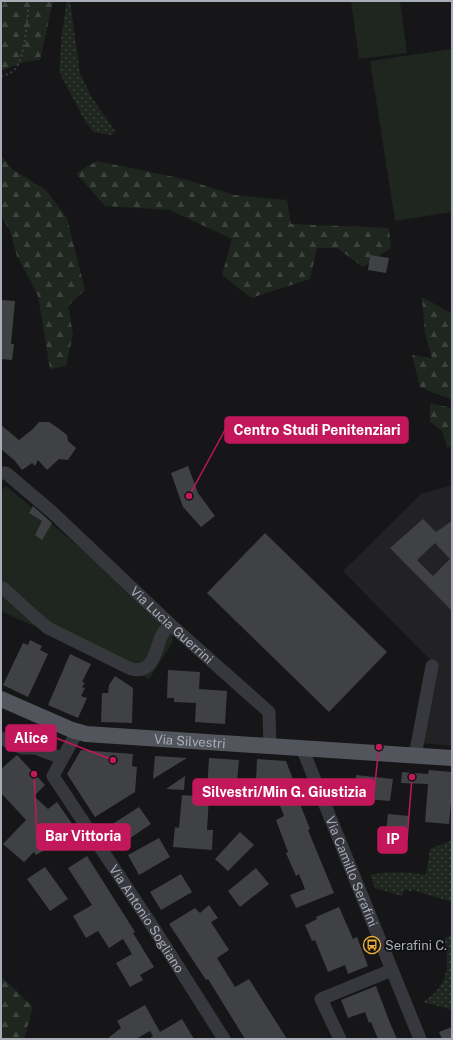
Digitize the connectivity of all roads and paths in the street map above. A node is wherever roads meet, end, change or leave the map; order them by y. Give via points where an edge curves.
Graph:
1 (28, 1) edge
2 (1, 76) edge
3 (4, 473) edge
4 (3, 588) dead end
5 (170, 624) junction
6 (432, 666) dead end
7 (1, 699) edge
8 (77, 732) junction
9 (1, 738) edge
10 (270, 746) junction
11 (302, 748) junction
12 (415, 756) junction
13 (62, 758) junction
14 (452, 758) edge
15 (392, 970) junction
16 (224, 1039) edge
17 (340, 1039) edge
18 (420, 1039) edge

1 - 2 path via 23,48 18,63 14,70
3 - 5 street, Via Lucia Guerrini via 52,512
4 - 5 street via 48,628 131,669 142,670 150,664 162,635
5 - 10 street, Via Lucia Guerrini via 269,712
6 - 12 street
7 - 8 main road, Via Silvestri
8 - 10 main road, Via Silvestri
8 - 13 street
9 - 13 street via 22,748 35,748
10 - 11 main road, Via Silvestri
11 - 12 main road, Via Silvestri
11 - 15 street, Via Camillo Serafini
12 - 14 main road
13 - 16 street, Via Antonio Sogliano via 53,776
15 - 17 street via 321,999
15 - 18 street, Via Camillo Serafini

